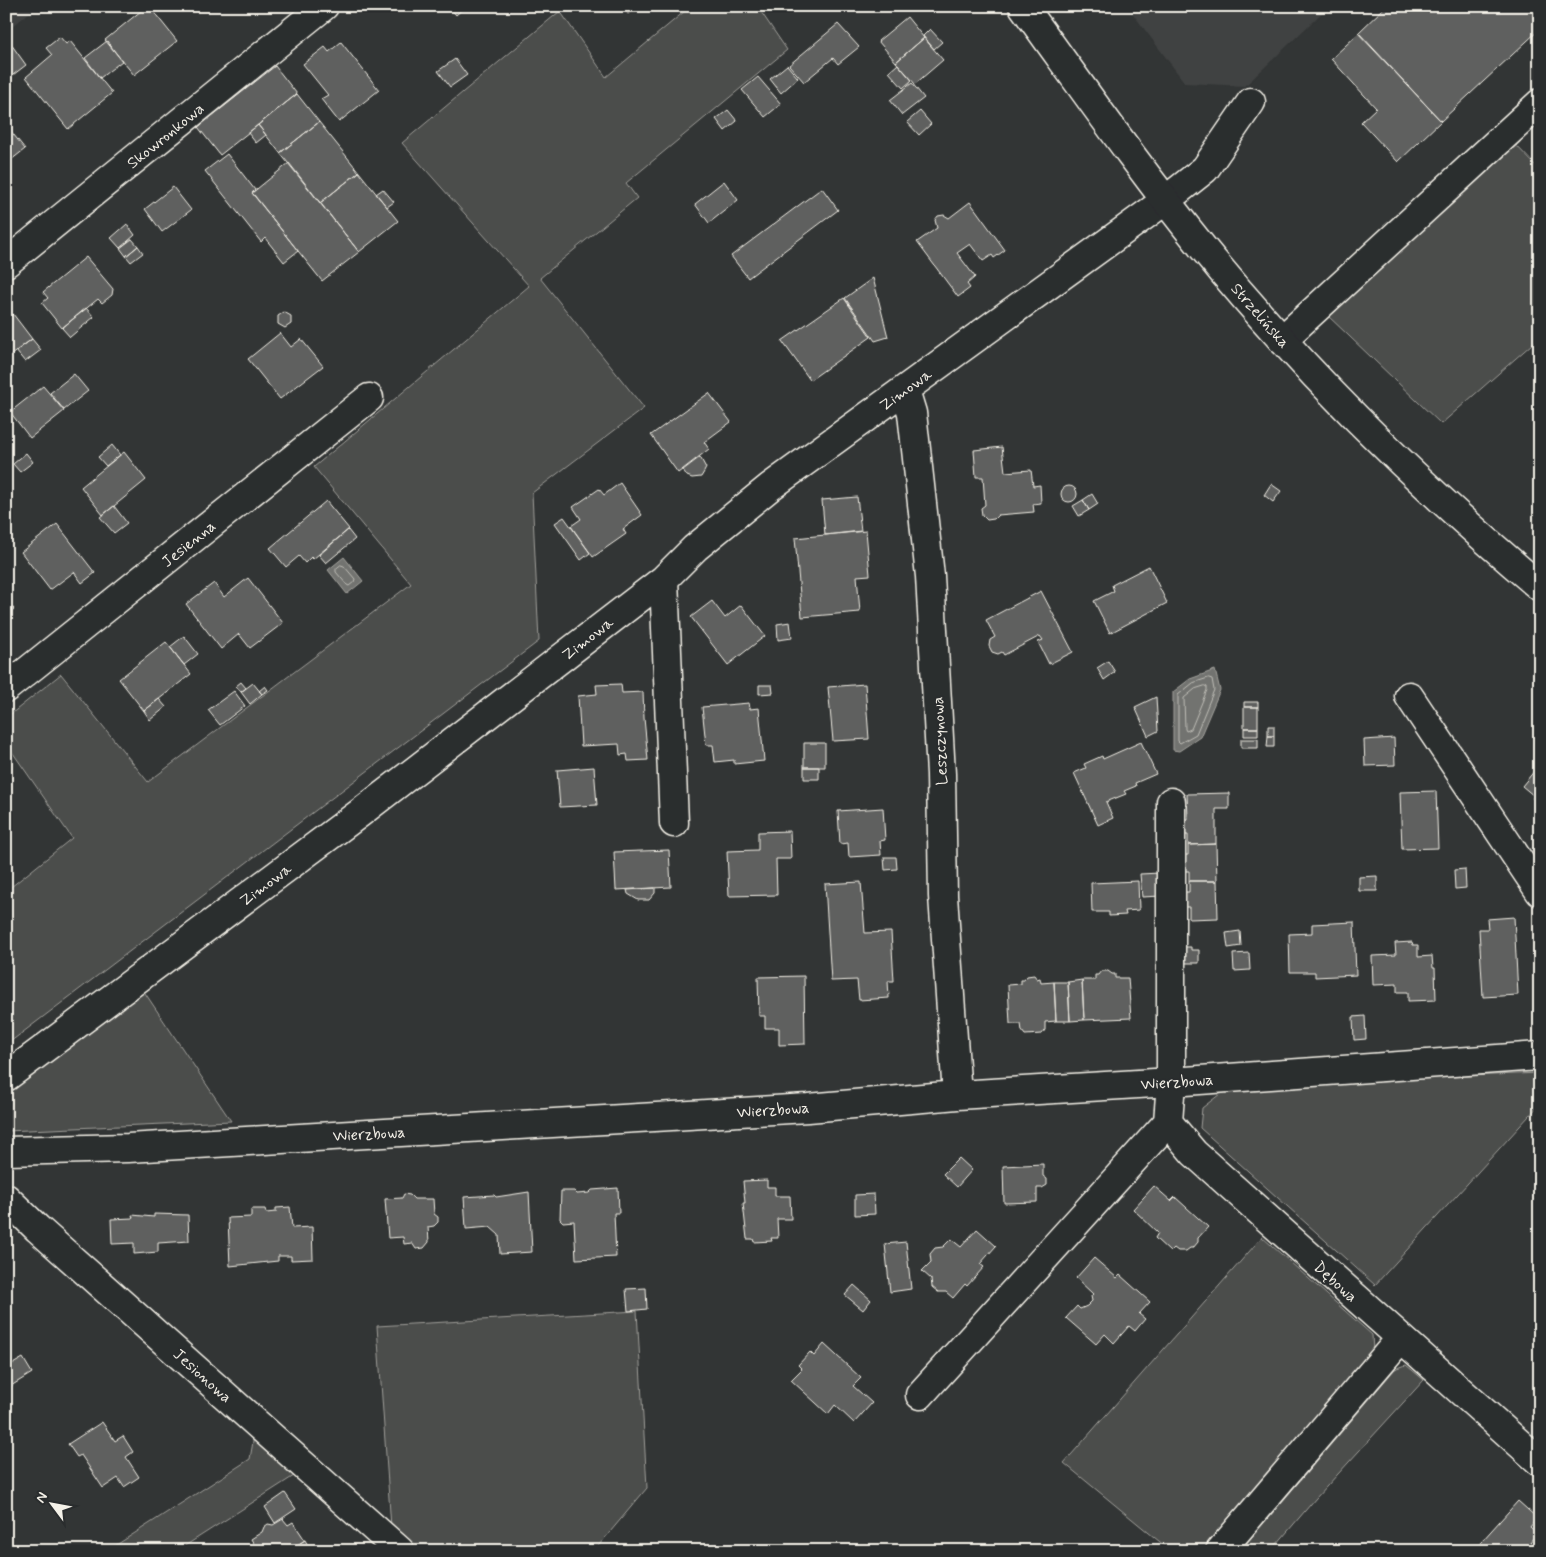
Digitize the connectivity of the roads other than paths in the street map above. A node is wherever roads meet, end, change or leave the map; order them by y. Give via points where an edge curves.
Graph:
1 (324, 6) edge
2 (1022, 6) edge
3 (1251, 102) dead end
4 (1540, 102) edge
5 (1166, 200) junction
6 (6, 263) edge
7 (1282, 340) junction
8 (905, 390) junction
9 (369, 398) dead end
10 (664, 579) junction
11 (1540, 587) edge
12 (6, 688) edge
13 (1409, 696) dead end
14 (1170, 802) dead end
15 (674, 823) dead end
16 (1540, 892) edge
17 (1540, 1056) edge
18 (6, 1077) edge
19 (1171, 1082) junction
20 (957, 1095) junction
21 (1168, 1122) junction
22 (6, 1151) edge
23 (6, 1198) edge
24 (1400, 1338) junction
25 (920, 1395) dead end
26 (1540, 1462) edge
27 (400, 1551) edge
28 (1220, 1551) edge

1 - 6 street, Skowronkowa
2 - 5 street, Strzelińska
3 - 5 street, Zimowa via 1205,169
4 - 7 street
5 - 7 street, Strzelińska
5 - 8 street, Zimowa
7 - 11 street, Strzelińska via 1346,409 1493,548
8 - 10 street, Zimowa via 770,487 695,548
8 - 20 street, Leszczynowa via 912,413 930,576 941,774 943,896
9 - 12 street, Jesienna
10 - 15 street
10 - 18 street, Zimowa via 360,813
13 - 16 street
14 - 19 street
17 - 19 street, Wierzbowa
19 - 20 street, Wierzbowa
19 - 21 street
20 - 22 street, Wierzbowa via 788,1109 128,1148
21 - 24 street, Dębowa via 1194,1153
21 - 25 street
23 - 27 street, Jesionowa
24 - 26 street, Dębowa
24 - 28 street

